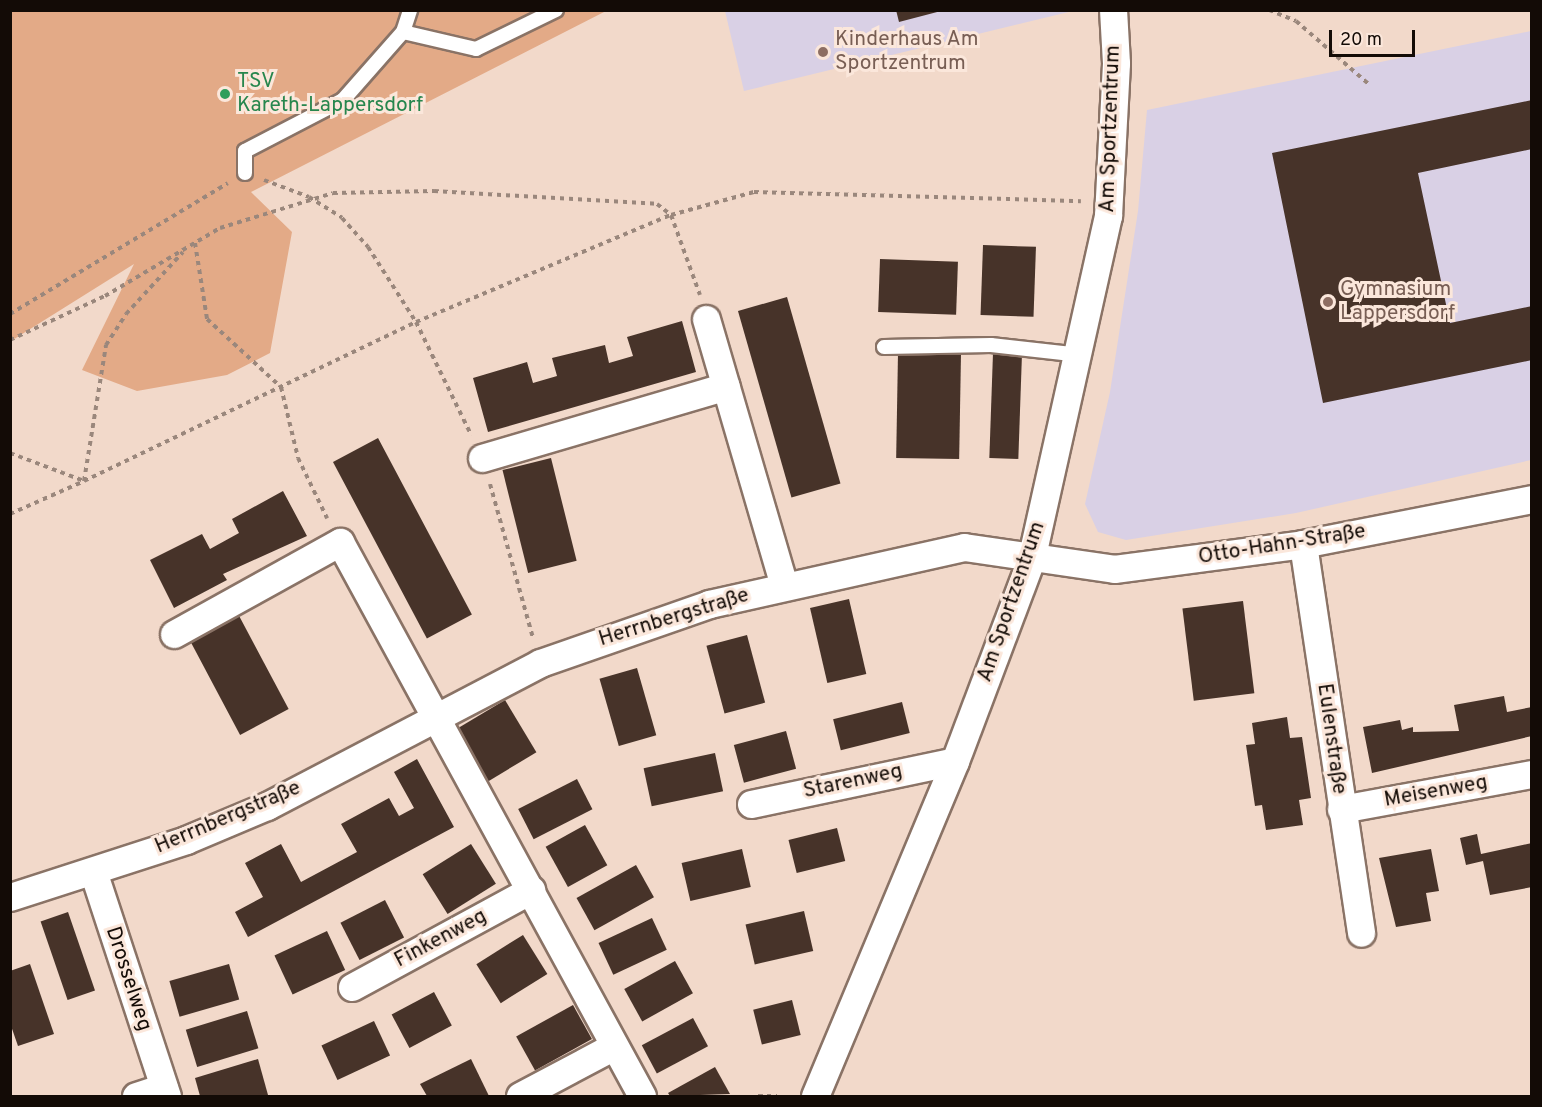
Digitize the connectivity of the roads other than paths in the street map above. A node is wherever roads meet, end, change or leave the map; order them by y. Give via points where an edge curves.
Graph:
1 (410, 10) edge
2 (556, 10) edge
3 (1113, 10) edge
4 (403, 32) junction
5 (245, 173) road end
6 (706, 319) road end
7 (884, 347) dead end
8 (1080, 355) junction
9 (726, 386) junction
10 (482, 458) road end
11 (1532, 499) edge
12 (1302, 544) junction
13 (1031, 560) junction
14 (784, 586) junction
15 (174, 634) dead end
16 (436, 715) junction
17 (955, 761) junction
18 (1532, 774) edge
19 (752, 804) dead end
20 (1341, 809) junction
21 (93, 871) junction
22 (531, 890) junction
23 (10, 897) edge
24 (1361, 933) dead end
25 (352, 987) dead end
26 (614, 1046) junction
27 (165, 1092) edge
28 (136, 1096) edge
29 (520, 1096) edge
30 (642, 1096) edge
31 (815, 1096) edge

1 - 4 lane
2 - 4 lane via 476,49
3 - 8 street, Am Sportzentrum via 1116,63 1109,202
4 - 5 lane via 343,100 245,151
6 - 9 street
7 - 8 lane via 1002,346
8 - 13 street, Am Sportzentrum
9 - 10 street
9 - 14 street
11 - 12 street, Otto-Hahn-Straße
12 - 13 street, Otto-Hahn-Straße via 1114,569
12 - 20 street, Eulenstraße
13 - 14 street, Herrnbergstraße via 964,547
13 - 17 street, Am Sportzentrum
14 - 16 street, Herrnbergstraße via 709,604 540,663
15 - 16 street via 340,543
16 - 21 street, Herrnbergstraße via 267,806
16 - 22 street
17 - 19 street, Starenweg
17 - 31 street, Am Sportzentrum
18 - 20 street, Meisenweg
20 - 24 street, Eulenstraße
21 - 23 street, Herrnbergstraße
21 - 27 street, Drosselweg
22 - 25 street, Finkenweg
22 - 26 street
26 - 29 street
26 - 30 street
27 - 28 street, Drosselweg

